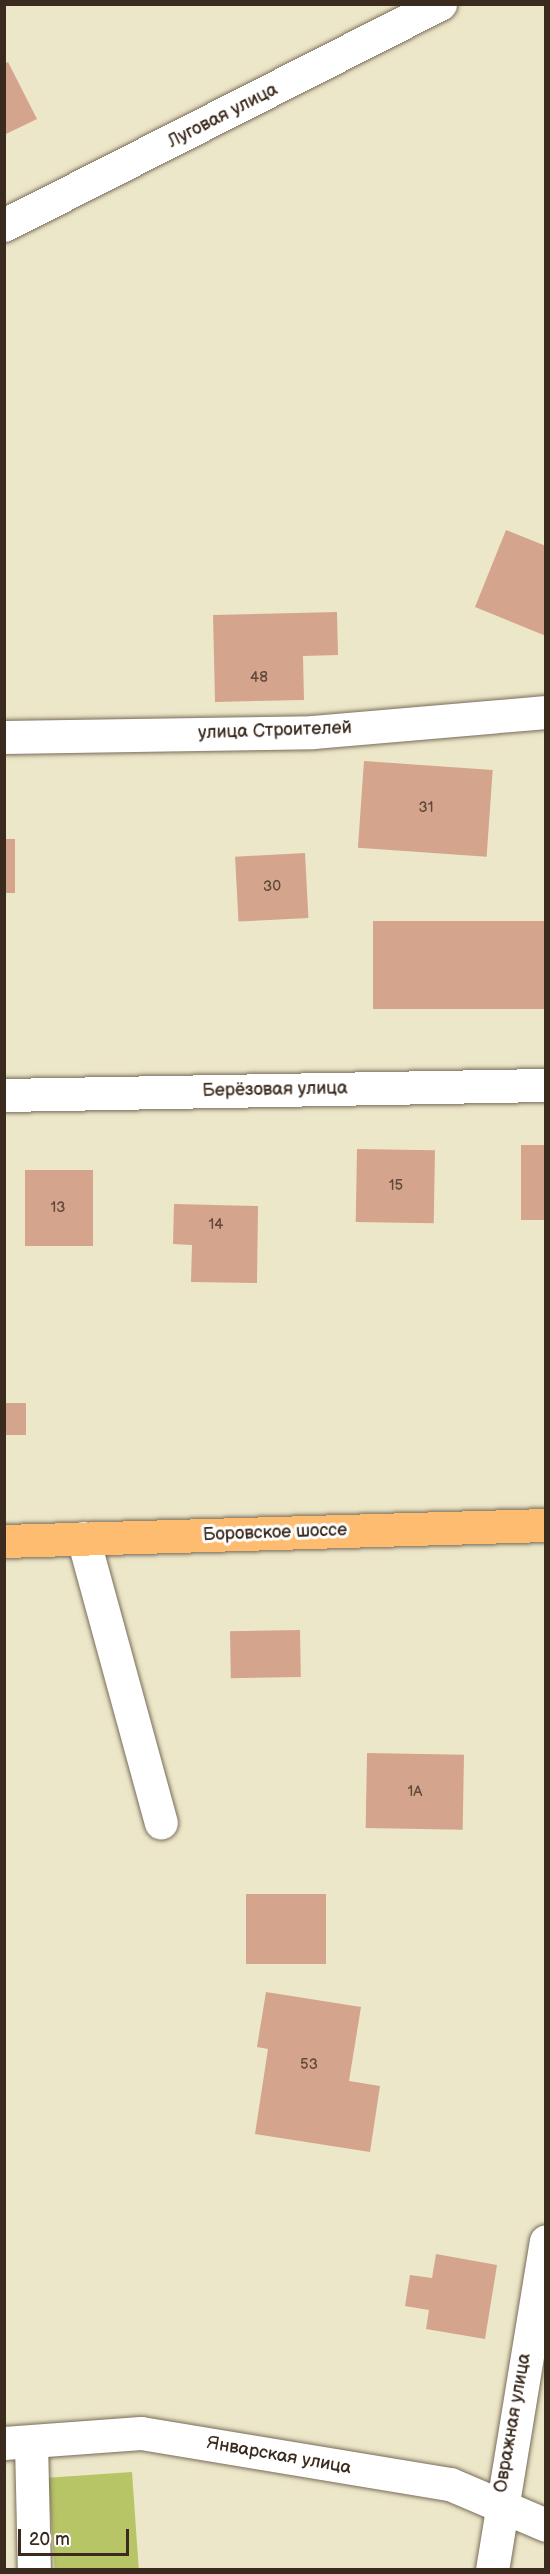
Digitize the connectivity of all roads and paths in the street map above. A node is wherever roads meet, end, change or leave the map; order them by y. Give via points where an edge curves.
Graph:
1 (440, 4) edge
2 (4, 225) edge
3 (546, 712) edge
4 (4, 737) edge
5 (546, 1085) edge
6 (4, 1095) edge
7 (546, 1525) edge
8 (83, 1538) junction
9 (4, 1541) edge
10 (161, 1823) dead end
11 (546, 2241) edge
12 (18, 2443) edge
13 (498, 2503) junction
14 (546, 2525) edge
15 (34, 2570) edge
16 (492, 2570) edge

1 - 2 street, Луговая улица
3 - 4 street, улица Строителей via 313,732
5 - 6 street, Берёзовая улица
7 - 8 main road, Боровское шоссе
8 - 9 main road, Боровское шоссе
8 - 10 street
11 - 13 street, Овражная улица
12 - 13 street, Январская улица via 108,2431 141,2433 450,2484
12 - 15 street
13 - 14 street, Январская улица
13 - 16 street, Овражная улица

